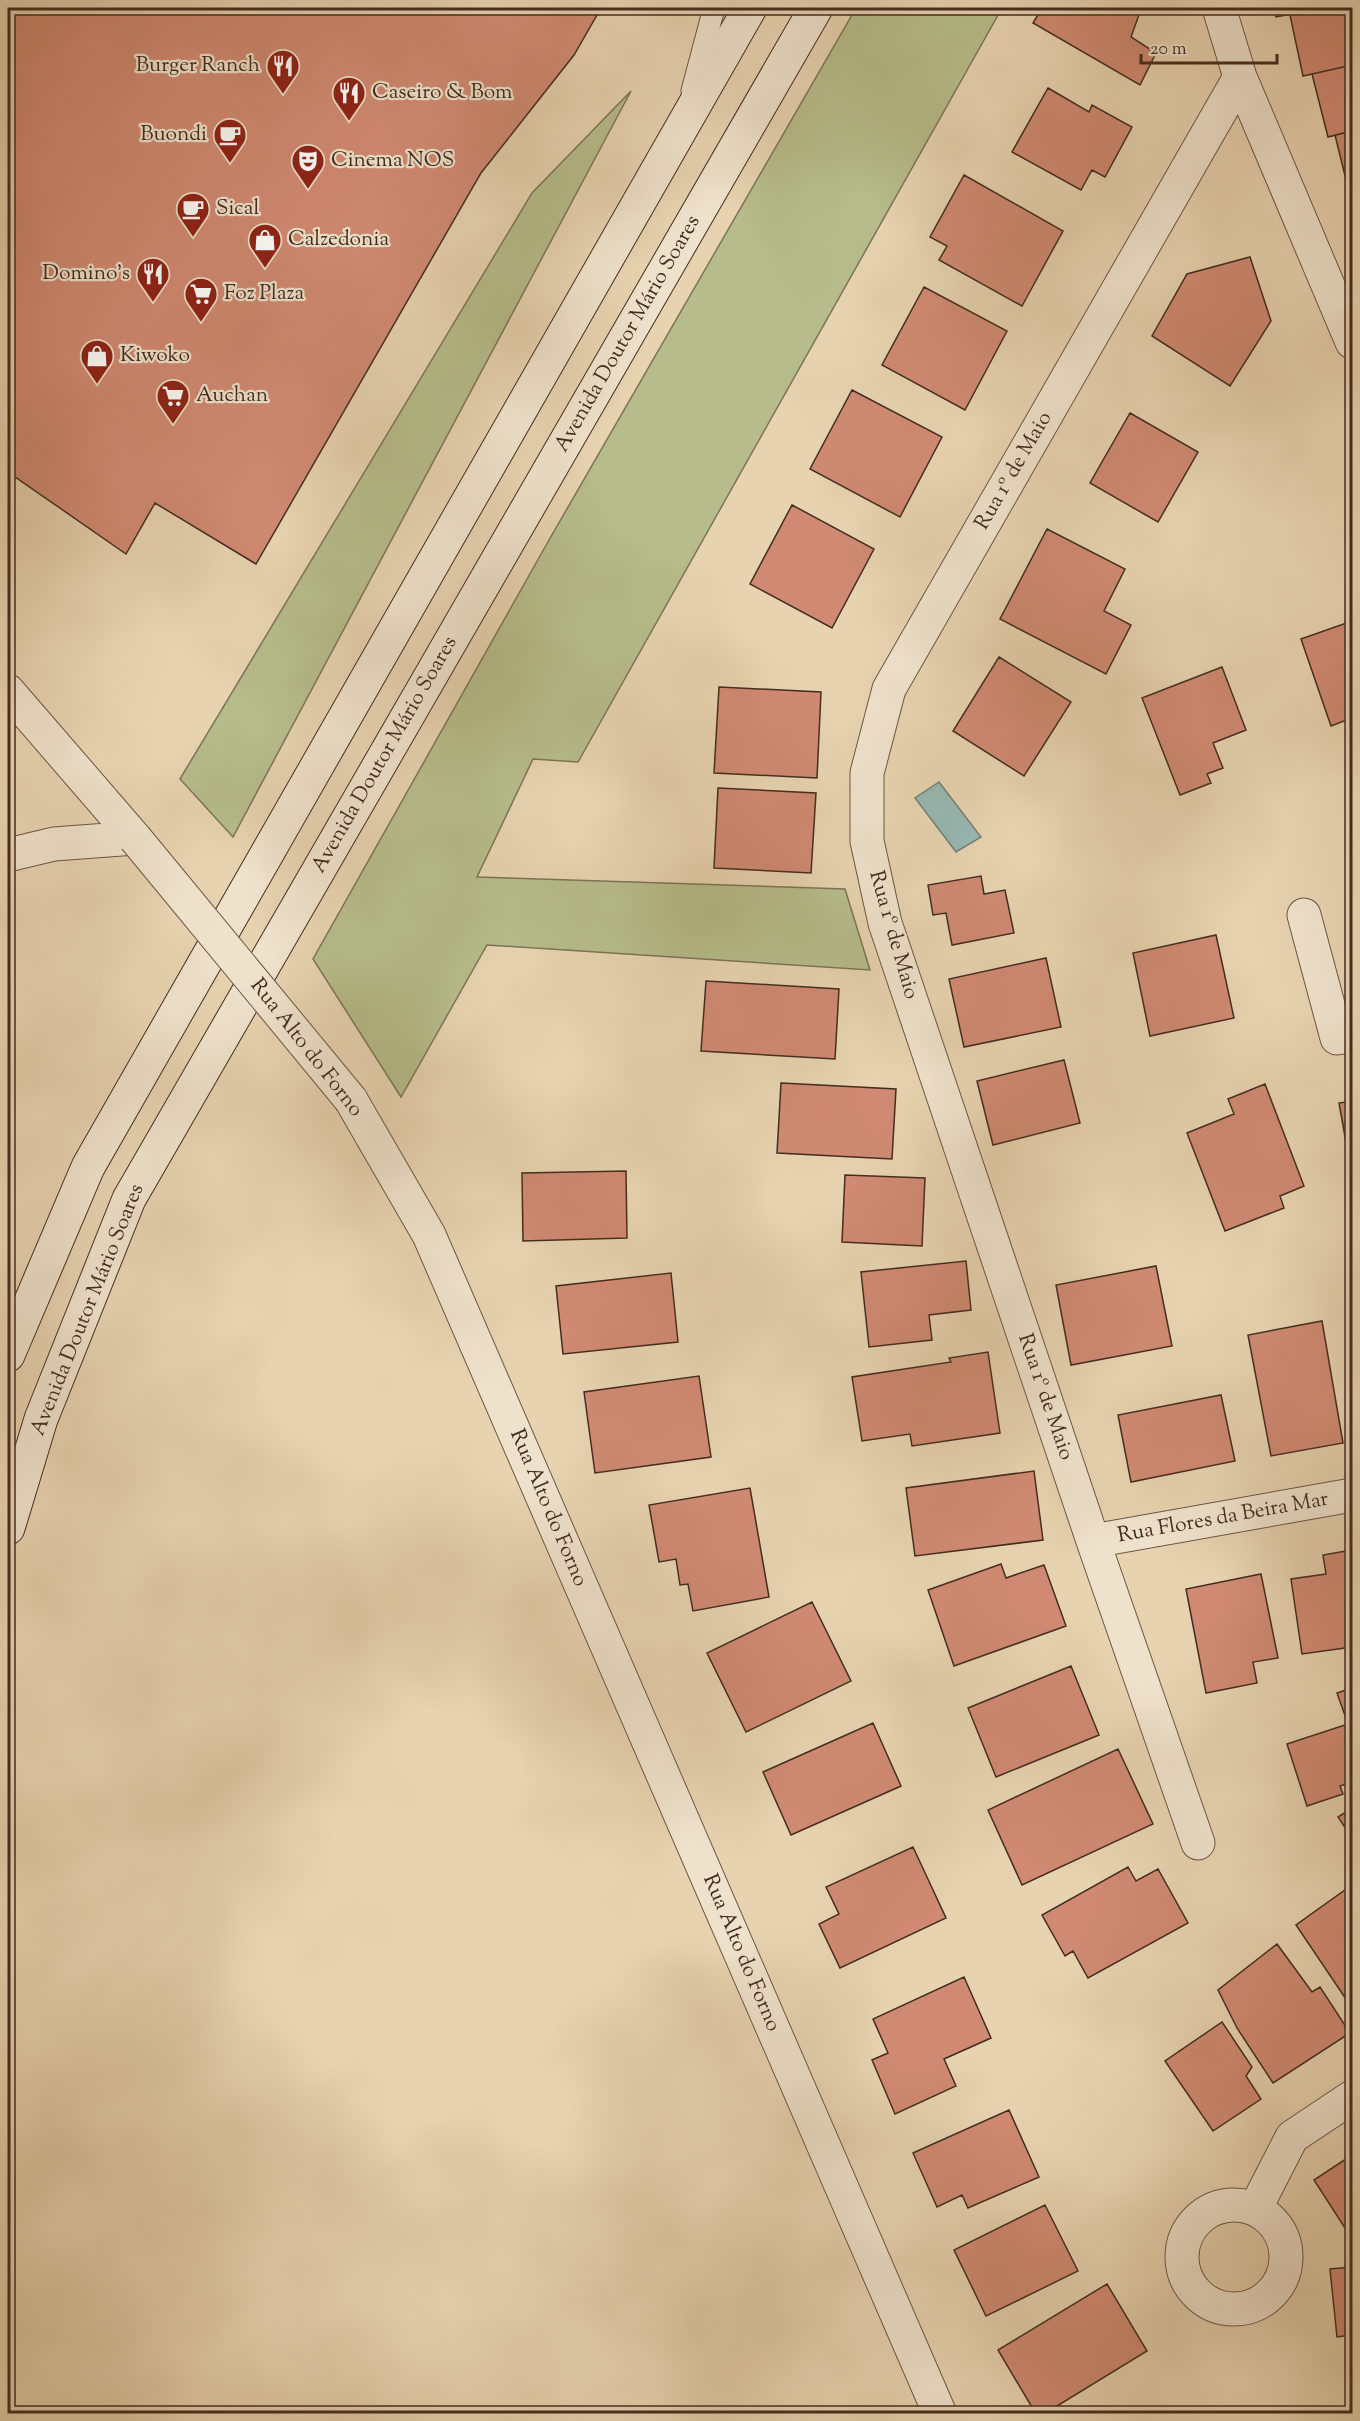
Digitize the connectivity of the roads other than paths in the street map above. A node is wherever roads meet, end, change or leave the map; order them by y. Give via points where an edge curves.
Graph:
1 (714, 8) edge
2 (750, 8) edge
3 (816, 8) edge
4 (1219, 8) edge
5 (1240, 77) junction
6 (684, 121) junction
7 (1353, 342) edge
8 (8, 691) edge
9 (135, 838) junction
10 (8, 855) edge
11 (1304, 915) dead end
12 (1353, 1036) edge
13 (8, 1355) edge
14 (1353, 1496) edge
15 (8, 1528) edge
16 (1093, 1541) junction
17 (1198, 1843) dead end
18 (1353, 2097) edge
19 (1255, 2209) dead end
20 (940, 2414) edge

1 - 6 lane
2 - 6 street
3 - 15 street, Avenida Doutor Mário Soares via 129,1199 40,1419
4 - 5 street
5 - 7 street
5 - 16 street, Rua 1º de Maio via 889,689 867,773 867,842 885,923
6 - 13 street via 88,1167
8 - 9 street, Rua Alto do Forno
9 - 10 street via 54,844
9 - 20 street, Rua Alto do Forno, bridge via 351,1100 429,1235
11 - 12 street via 1337,1038
14 - 16 street, Rua Flores da Beira Mar
16 - 17 street, Rua 1º de Maio
18 - 19 street via 1292,2137

